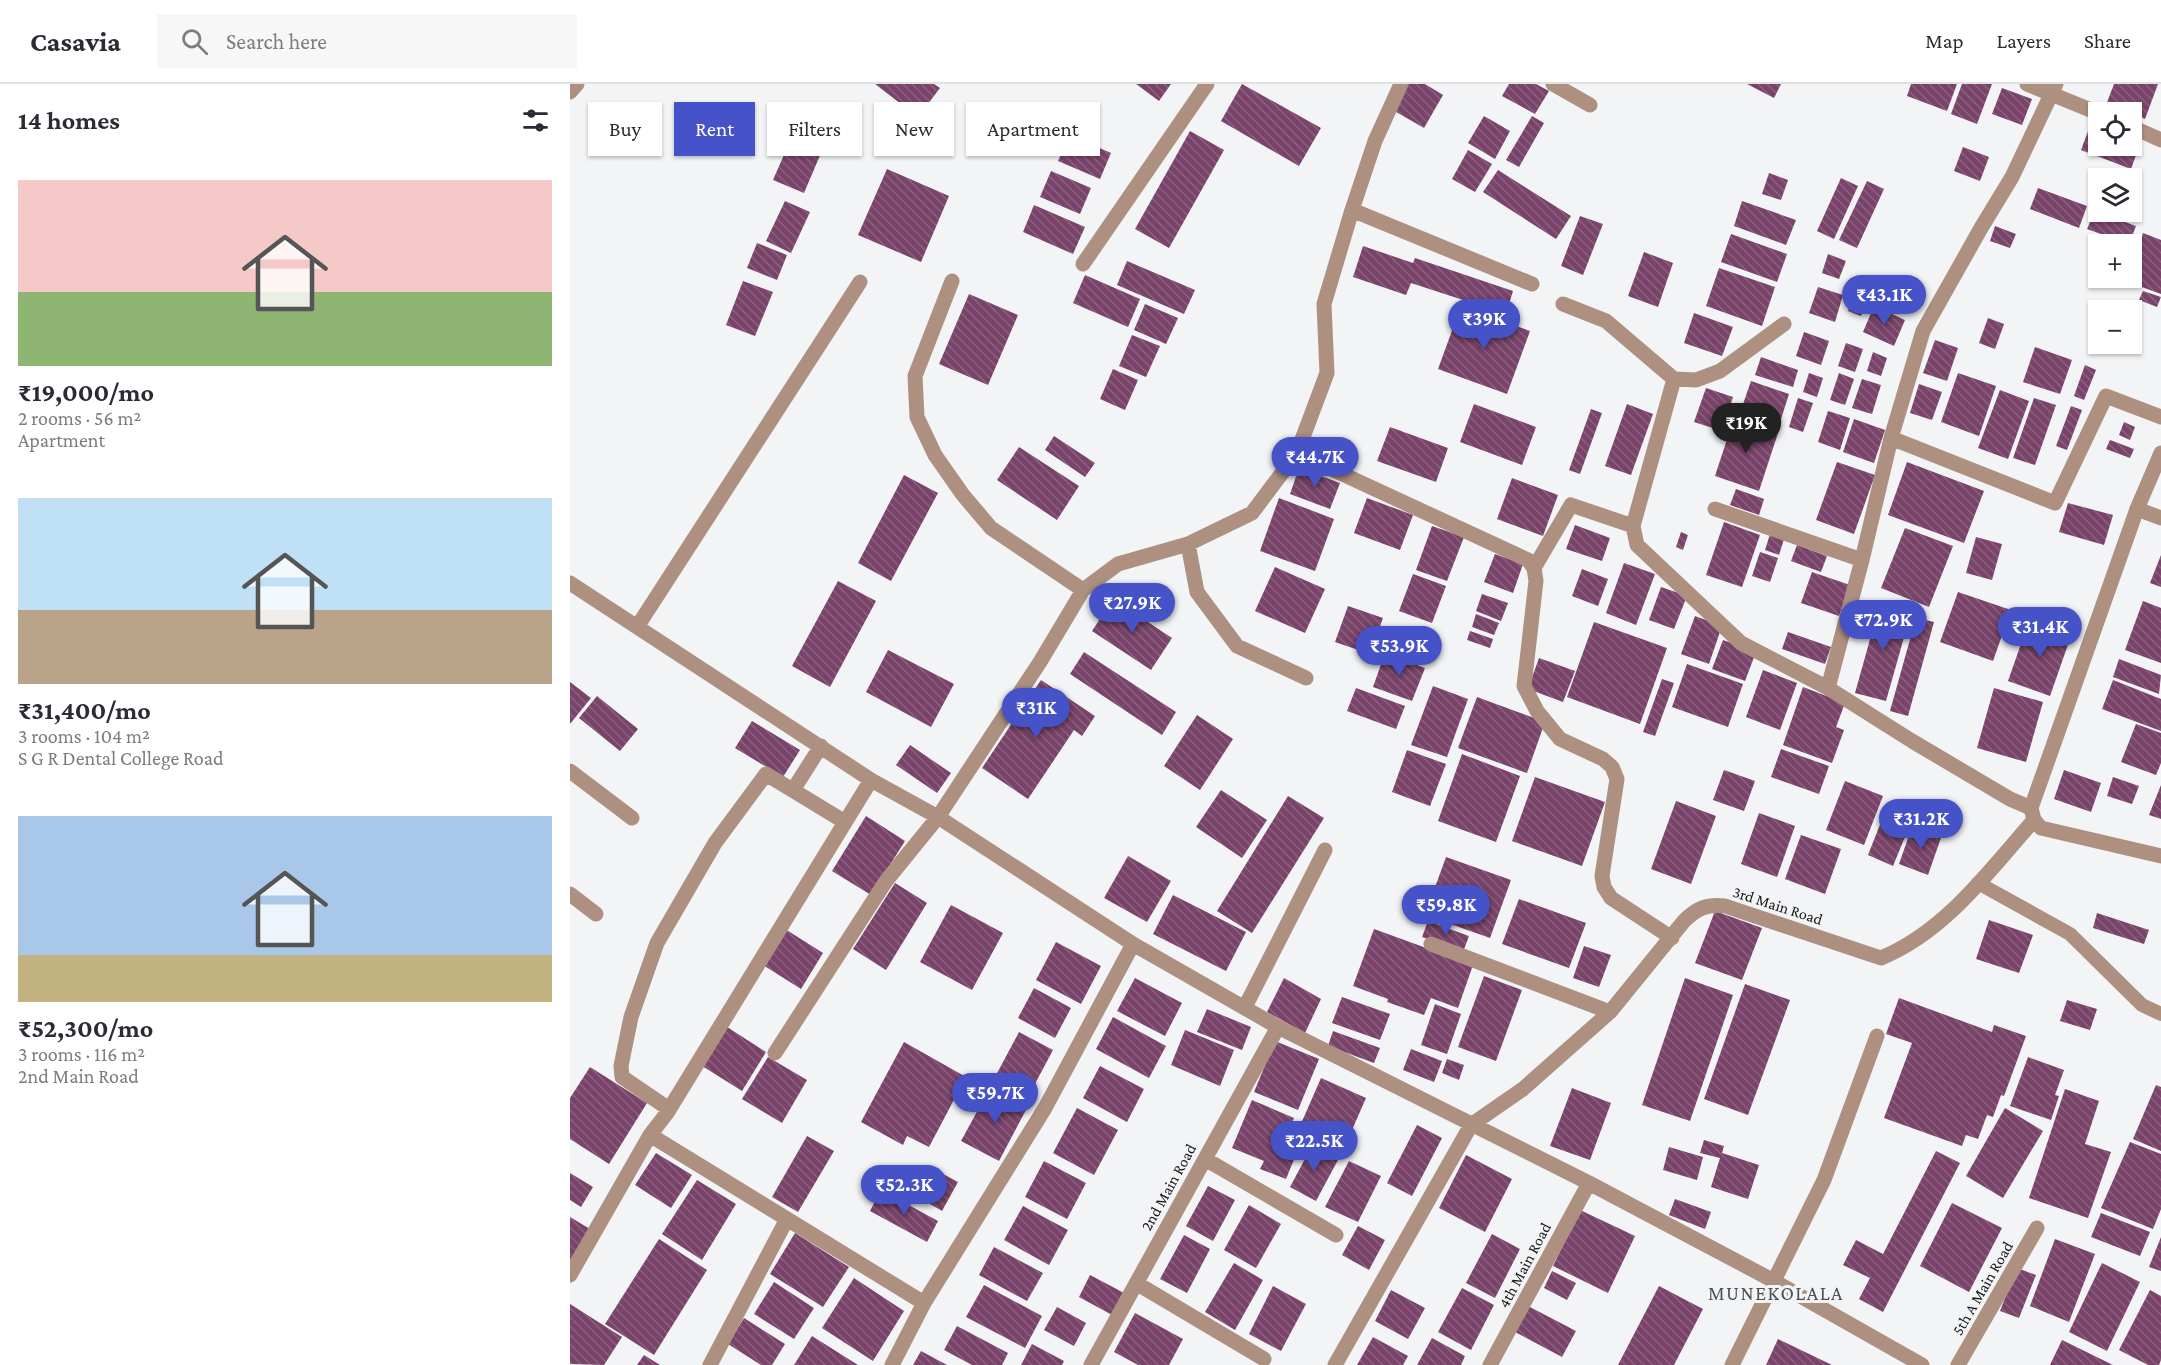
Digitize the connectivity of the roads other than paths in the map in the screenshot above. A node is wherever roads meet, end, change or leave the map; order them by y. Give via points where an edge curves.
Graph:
1 (577, 84) edge
2 (1207, 84) edge
3 (1401, 84) edge
4 (1553, 84) edge
5 (2028, 84) edge
6 (2053, 88) edge
7 (570, 92) edge
8 (1590, 105) dead end
9 (2088, 107) edge
10 (2142, 131) edge
11 (2161, 140) edge
12 (1352, 210) junction
13 (1083, 264) dead end
14 (952, 281) dead end
15 (860, 282) dead end
16 (1532, 284) dead end
17 (1563, 303) dead end
18 (1784, 324) dead end
19 (1674, 379) junction
20 (2161, 417) edge
21 (1891, 438) junction
22 (1296, 453) junction
23 (2161, 453) edge
24 (1715, 509) dead end
25 (2137, 509) junction
26 (2161, 518) edge
27 (1633, 526) junction
28 (1188, 544) junction
29 (1863, 560) junction
30 (1534, 568) junction
31 (570, 584) edge
32 (1083, 590) junction
33 (638, 627) junction
34 (1306, 678) dead end
35 (1828, 688) junction
36 (821, 747) junction
37 (570, 771) edge
38 (871, 780) junction
39 (793, 790) junction
40 (938, 817) junction
41 (632, 818) dead end
42 (2035, 819) junction
43 (845, 822) junction
44 (1325, 850) dead end
45 (2161, 856) edge
46 (1978, 883) junction
47 (570, 894) edge
48 (597, 914) dead end
49 (1672, 938) junction
50 (1133, 944) junction
51 (1431, 944) dead end
52 (1245, 1007) junction
53 (1610, 1012) junction
54 (2161, 1014) edge
55 (1278, 1027) junction
56 (1877, 1036) dead end
57 (774, 1053) dead end
58 (669, 1109) junction
59 (1471, 1125) junction
60 (650, 1135) junction
61 (1204, 1159) junction
62 (1589, 1183) junction
63 (787, 1219) junction
64 (2037, 1228) dead end
65 (1336, 1235) dead end
66 (570, 1275) edge
67 (1774, 1281) junction
68 (1136, 1283) junction
69 (924, 1304) junction
70 (1264, 1359) dead end
71 (710, 1365) edge
72 (892, 1365) edge
73 (1091, 1365) edge
74 (1335, 1365) edge
75 (1490, 1365) edge
76 (1732, 1365) edge
77 (1922, 1365) edge
78 (1958, 1365) edge

1 - 7 street
2 - 13 street
3 - 12 street via 1375,141
4 - 8 street
5 - 6 street
6 - 9 street
6 - 21 street via 2012,177 1923,331
10 - 11 street
12 - 16 street
12 - 22 street via 1324,304 1327,373
14 - 32 street via 915,376 917,417 935,454 991,528
15 - 33 street
17 - 19 street via 1606,321
18 - 19 street via 1720,371 1696,380
19 - 27 street
20 - 21 street via 2106,396 2055,503
21 - 29 street
22 - 28 street via 1252,513
22 - 30 street via 1528,560
23 - 25 street
24 - 29 street
25 - 26 street
25 - 42 street
27 - 30 street via 1571,505
27 - 35 street via 1637,545 1741,643
28 - 32 street via 1118,564
28 - 34 street via 1197,592 1237,646
29 - 35 street
30 - 49 street via 1536,581 1524,686 1537,711 1560,739 1612,767 1617,780 1602,876 1604,887 1611,898
31 - 33 street
32 - 40 street
33 - 36 street
35 - 42 street via 2010,799
36 - 38 street
36 - 39 street
37 - 41 street
38 - 40 street
38 - 43 street
39 - 43 street
39 - 58 street via 766,774 715,843 657,942 631,1017 621,1066 622,1077
40 - 50 street
40 - 57 street via 886,880
42 - 45 street
42 - 46 street, 3rd Main Road
43 - 58 street
44 - 52 street
46 - 49 street, 3rd Main Road via 1938,923 1903,949 1881,958 1725,906 1696,910
46 - 54 lane via 2070,934 2142,1005
47 - 48 street
49 - 53 street, 3rd Main Road
50 - 52 street
50 - 69 street via 1045,1108
51 - 53 street
52 - 55 street
53 - 59 street, 3rd Main Road via 1523,1089
55 - 59 street
55 - 61 street, 2nd Main Road
56 - 67 street via 1824,1179
58 - 60 street
59 - 62 street
59 - 74 street
60 - 63 street
60 - 66 street
61 - 65 street
61 - 68 street, 2nd Main Road
62 - 67 street
62 - 75 street, 4th Main Road
63 - 69 street
63 - 71 street
64 - 78 street, 5th A Main Road
67 - 76 street
67 - 77 street
68 - 70 street
68 - 73 street, 2nd Main Road
69 - 72 street

